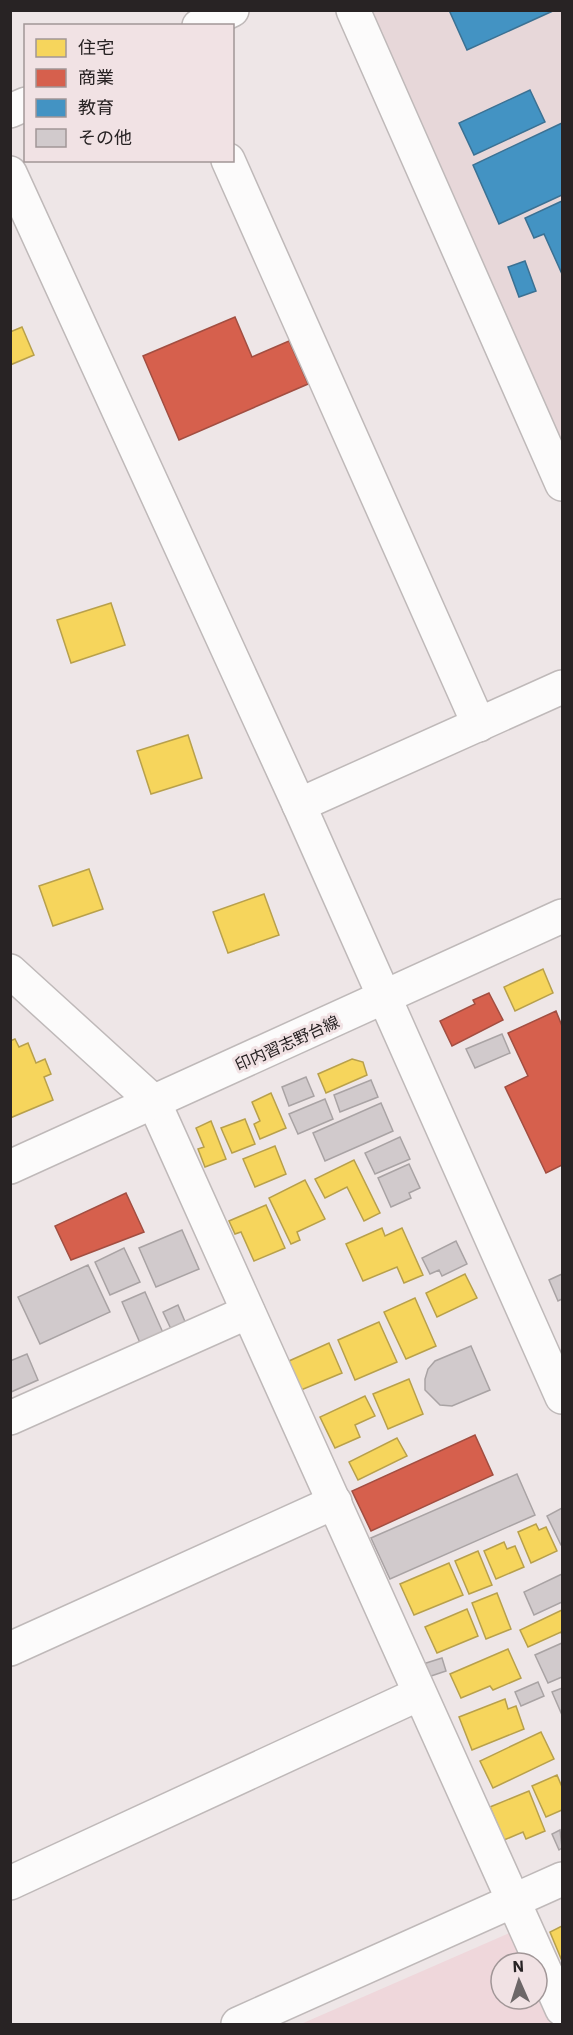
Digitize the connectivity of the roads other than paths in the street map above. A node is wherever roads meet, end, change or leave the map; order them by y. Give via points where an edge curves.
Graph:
1 (232, 10) edge
2 (352, 10) edge
3 (203, 24) edge
4 (24, 105) edge
5 (10, 111) edge
6 (229, 162) edge
7 (10, 173) edge
8 (562, 484) edge
9 (562, 687) edge
10 (479, 725) junction
11 (299, 805) junction
12 (562, 916) edge
13 (10, 972) edge
14 (386, 998) junction
15 (154, 1102) junction
16 (10, 1167) edge
17 (248, 1312) junction
18 (562, 1397) edge
19 (10, 1418) edge
20 (335, 1502) junction
21 (10, 1649) edge
22 (419, 1694) junction
23 (562, 1879) edge
24 (10, 1883) edge
25 (514, 1901) junction
26 (562, 2009) edge
27 (238, 2025) edge

1 - 3 street
2 - 8 street
4 - 5 street
6 - 10 street
7 - 11 street
9 - 10 street
10 - 11 street
11 - 14 street
12 - 14 street, 印内習志野台線
13 - 15 street
14 - 15 street, 印内習志野台線
14 - 18 street
15 - 16 street, 印内習志野台線
15 - 17 street
17 - 19 street
17 - 20 street
20 - 21 street
20 - 22 street
22 - 24 street
22 - 25 street
23 - 25 street
25 - 26 street
25 - 27 street

